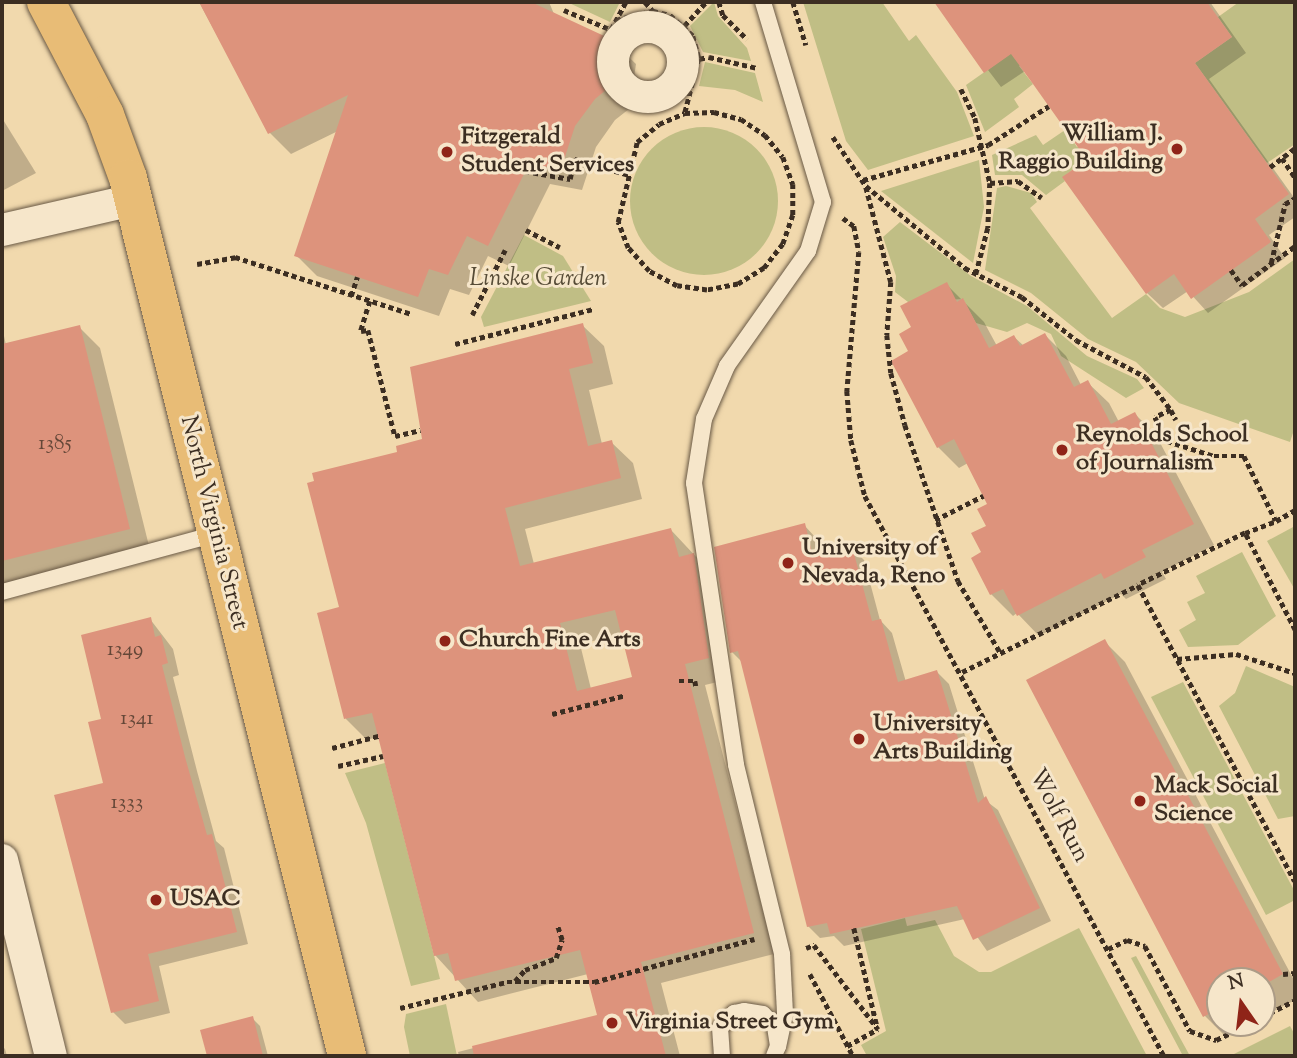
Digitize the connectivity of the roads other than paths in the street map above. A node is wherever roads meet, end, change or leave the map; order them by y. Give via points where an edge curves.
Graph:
1 (46, 2) edge
2 (763, 2) edge
3 (133, 200) junction
4 (2, 230) edge
5 (216, 534) junction
6 (2, 592) edge
7 (2, 860) edge
8 (776, 1051) edge
9 (51, 1056) edge
10 (347, 1056) edge
11 (722, 1056) edge

1 - 3 main road, North Virginia Street via 105,116
2 - 8 lane via 823,202 808,251 727,366 704,419 694,483 736,765 782,954 785,1014
3 - 4 street
3 - 5 main road, North Virginia Street
5 - 6 lane
5 - 10 main road, North Virginia Street
7 - 9 street
8 - 11 lane via 770,1020 744,1011 734,1013 720,1028

